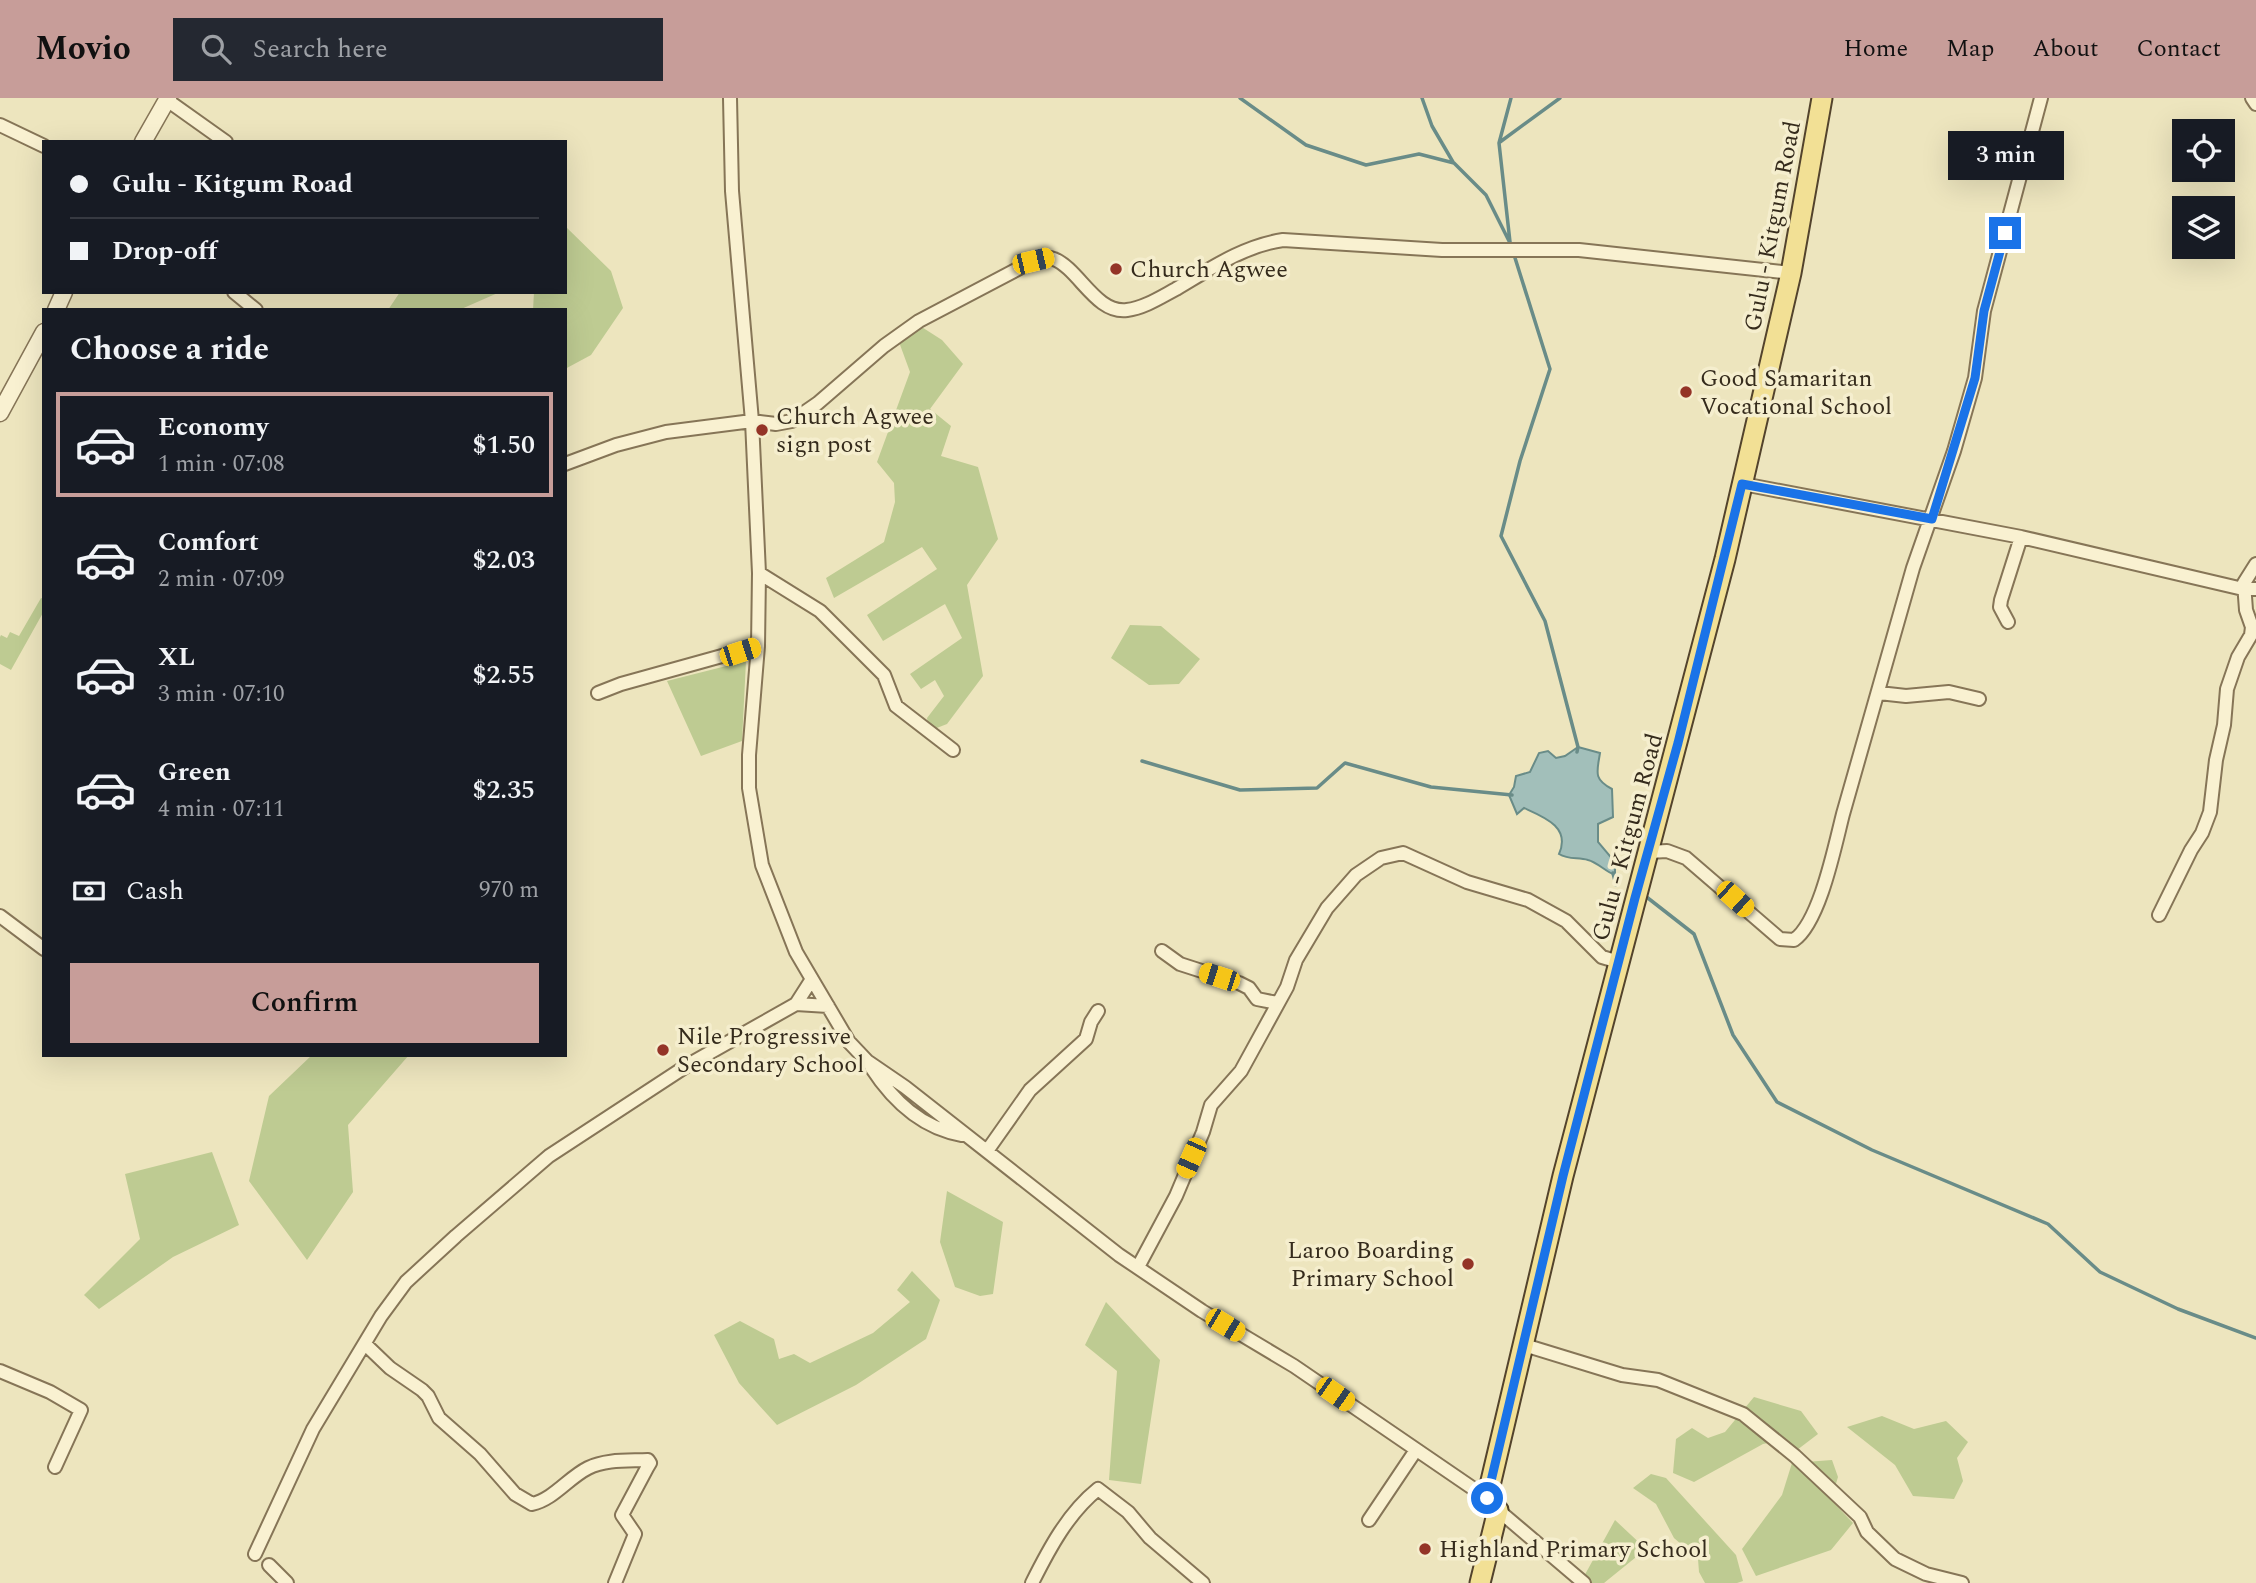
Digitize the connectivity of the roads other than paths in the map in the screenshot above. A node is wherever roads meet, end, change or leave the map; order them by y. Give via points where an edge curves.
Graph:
1 (730, 98) edge
2 (1822, 98) edge
3 (2041, 98) edge
4 (2252, 98) edge
5 (167, 99) edge
6 (2256, 104) edge
7 (0, 125) edge
8 (143, 140) edge
9 (223, 140) edge
10 (42, 145) edge
11 (1791, 273) junction
12 (236, 294) edge
13 (254, 308) edge
14 (42, 336) edge
15 (0, 413) edge
16 (752, 421) junction
17 (567, 463) edge
18 (1742, 484) junction
19 (1932, 519) junction
20 (2021, 537) junction
21 (2256, 564) edge
22 (759, 573) junction
23 (2249, 589) edge
24 (2008, 621) dead end
25 (758, 646) junction
26 (598, 693) dead end
27 (1879, 693) junction
28 (1979, 699) dead end
29 (953, 750) dead end
30 (1649, 852) junction
31 (2159, 915) dead end
32 (0, 916) edge
33 (42, 948) edge
34 (1162, 951) dead end
35 (1619, 962) junction
36 (811, 979) junction
37 (1277, 1003) junction
38 (796, 1004) junction
39 (828, 1006) junction
40 (1098, 1011) dead end
41 (987, 1151) junction
42 (1138, 1266) junction
43 (365, 1343) junction
44 (1524, 1345) junction
45 (0, 1371) edge
46 (1416, 1450) junction
47 (55, 1467) dead end
48 (1492, 1504) junction
49 (1369, 1520) dead end
50 (255, 1554) dead end
51 (269, 1565) dead end
52 (287, 1583) edge
53 (615, 1583) edge
54 (1031, 1583) edge
55 (1203, 1583) edge
56 (1480, 1583) edge
57 (1584, 1583) edge
58 (1962, 1583) edge

1 - 16 street via 732,191
2 - 11 main road, Gulu - Kitgum Road
3 - 19 street via 1984,311 1975,378
4 - 6 street
5 - 8 street
5 - 9 street
7 - 10 street
11 - 16 street via 1579,250 1442,250 1283,240 1241,252 1161,298 1126,310 1110,307 1058,261 1046,258 919,321 792,421
11 - 18 main road, Gulu - Kitgum Road
12 - 13 street
14 - 15 street
16 - 17 street via 666,432
16 - 22 street
18 - 19 street
18 - 30 main road, Gulu - Kitgum Road
19 - 20 street
19 - 27 street via 1913,568
20 - 23 street
20 - 24 street via 2001,600
21 - 23 street via 2244,583
22 - 25 street
22 - 29 street via 820,611 884,676 896,706
23 - 31 street via 2246,610 2251,635 2227,689 2210,812
25 - 26 street
25 - 36 street via 749,755 754,821 770,890
27 - 28 street via 1949,692
27 - 30 street via 1826,877 1799,936 1780,939 1686,858 1667,851
30 - 35 main road, Gulu - Kitgum Road
32 - 33 street
34 - 37 street via 1180,964 1249,988 1257,999
35 - 37 street via 1602,957 1566,920 1528,900 1467,882 1403,853 1392,854 1356,875 1327,908
35 - 44 main road, Gulu - Kitgum Road
36 - 38 street
36 - 39 street
37 - 42 street via 1241,1071 1211,1105 1176,1196
38 - 39 street
38 - 43 street via 688,1065 549,1156 406,1282
39 - 41 street via 849,1042 890,1094 918,1118 964,1136
40 - 41 street via 1086,1038 1030,1090
41 - 42 street
42 - 46 street
43 - 50 street via 313,1429
43 - 53 street via 422,1390 439,1418 480,1454 515,1494 532,1504 589,1467 606,1462 649,1462 623,1511 635,1534
44 - 48 main road, Gulu - Kitgum Road
44 - 58 street via 1622,1375 1658,1380 1743,1414 1795,1455 1860,1517 1867,1532 1895,1559 1926,1574
45 - 47 street via 81,1410
46 - 48 street
46 - 49 street
48 - 56 main road, Gulu - Kitgum Road
48 - 57 street
51 - 52 street
54 - 55 street via 1066,1524 1098,1489

